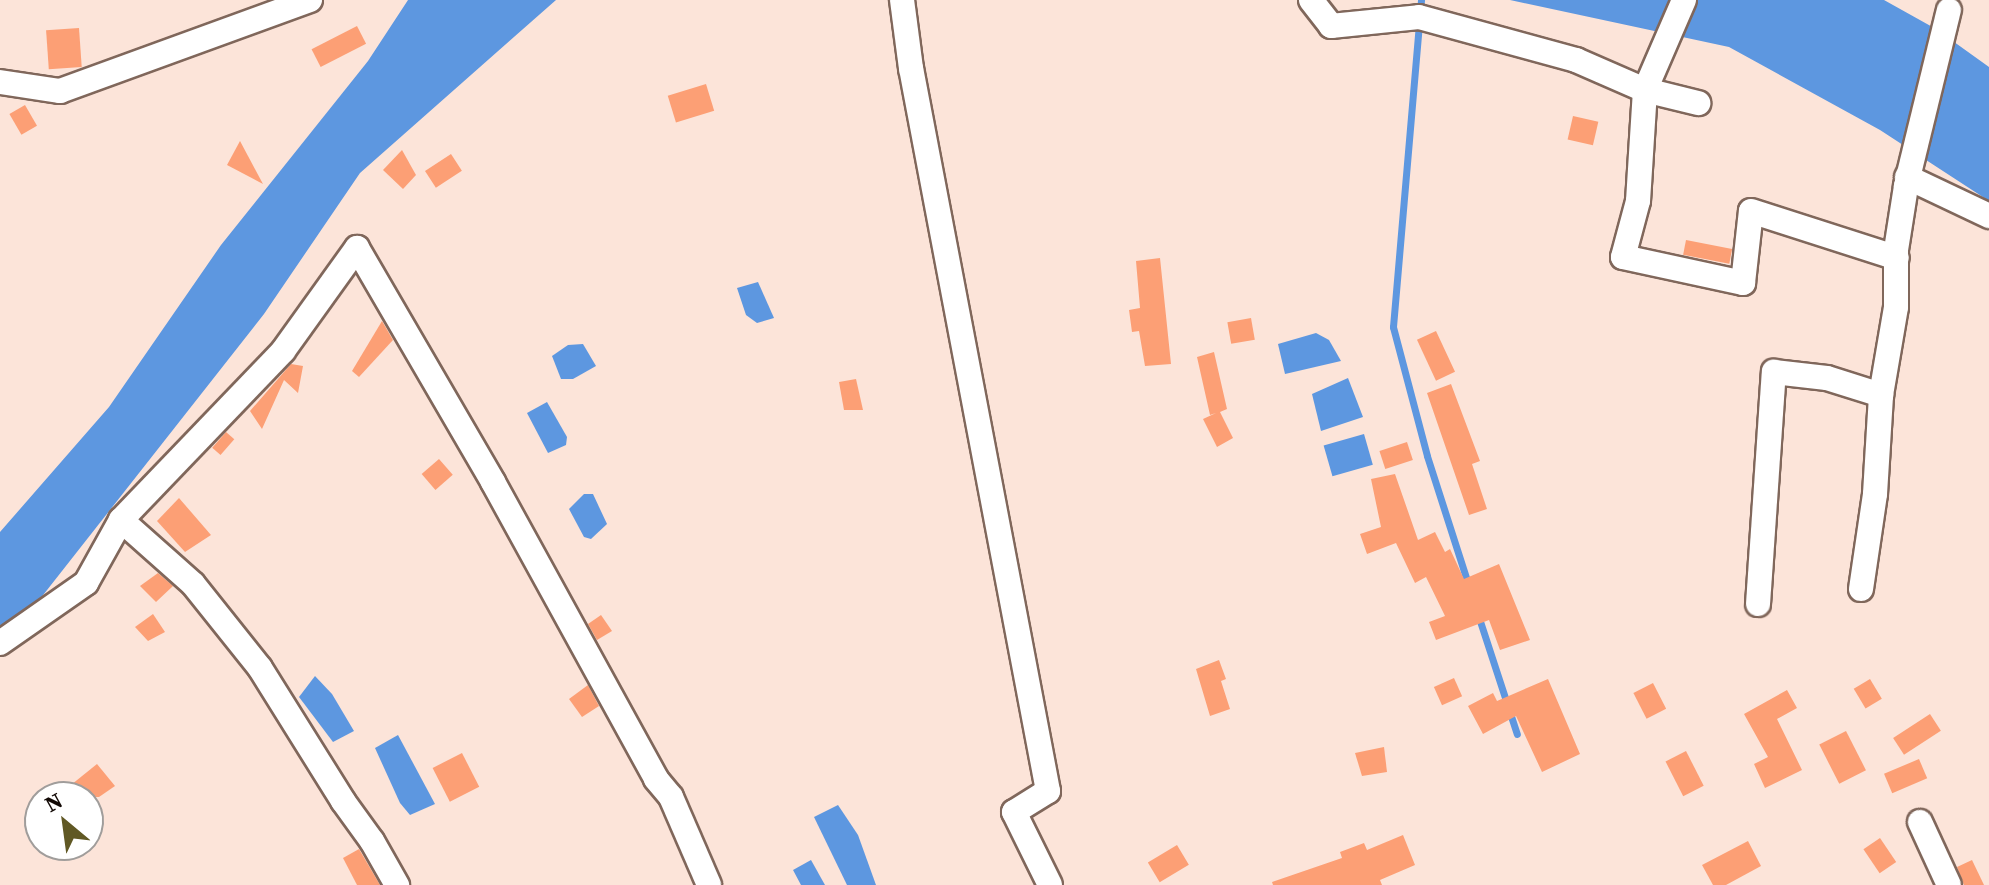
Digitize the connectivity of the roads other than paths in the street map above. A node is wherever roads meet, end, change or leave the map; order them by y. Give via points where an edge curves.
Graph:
1 (310, 0) edge
2 (902, 0) edge
3 (1311, 0) edge
4 (1684, 0) edge
5 (1947, 16) dead end
6 (0, 82) edge
7 (1645, 90) junction
8 (1698, 103) dead end
9 (1909, 169) junction
10 (1989, 216) edge
11 (1897, 258) junction
12 (1881, 395) junction
13 (121, 520) junction
14 (1861, 589) dead end
15 (1758, 604) dead end
16 (0, 643) edge
17 (1920, 822) dead end
18 (397, 885) edge
19 (709, 885) edge
20 (1050, 885) edge
21 (1949, 885) edge

1 - 6 street via 60,91
2 - 20 street via 1048,791 1014,812
3 - 7 street via 1331,26 1419,17 1576,60
4 - 7 street
5 - 9 street
7 - 8 street
7 - 11 street via 1638,201 1623,257 1743,283 1751,211
9 - 10 street
9 - 11 street
11 - 12 street via 1896,307
12 - 14 street via 1875,494
12 - 15 street via 1827,378 1774,372
13 - 16 street via 86,583
13 - 18 street via 193,584 260,668
13 - 19 street via 283,351 357,248 656,779 671,797
17 - 21 street

